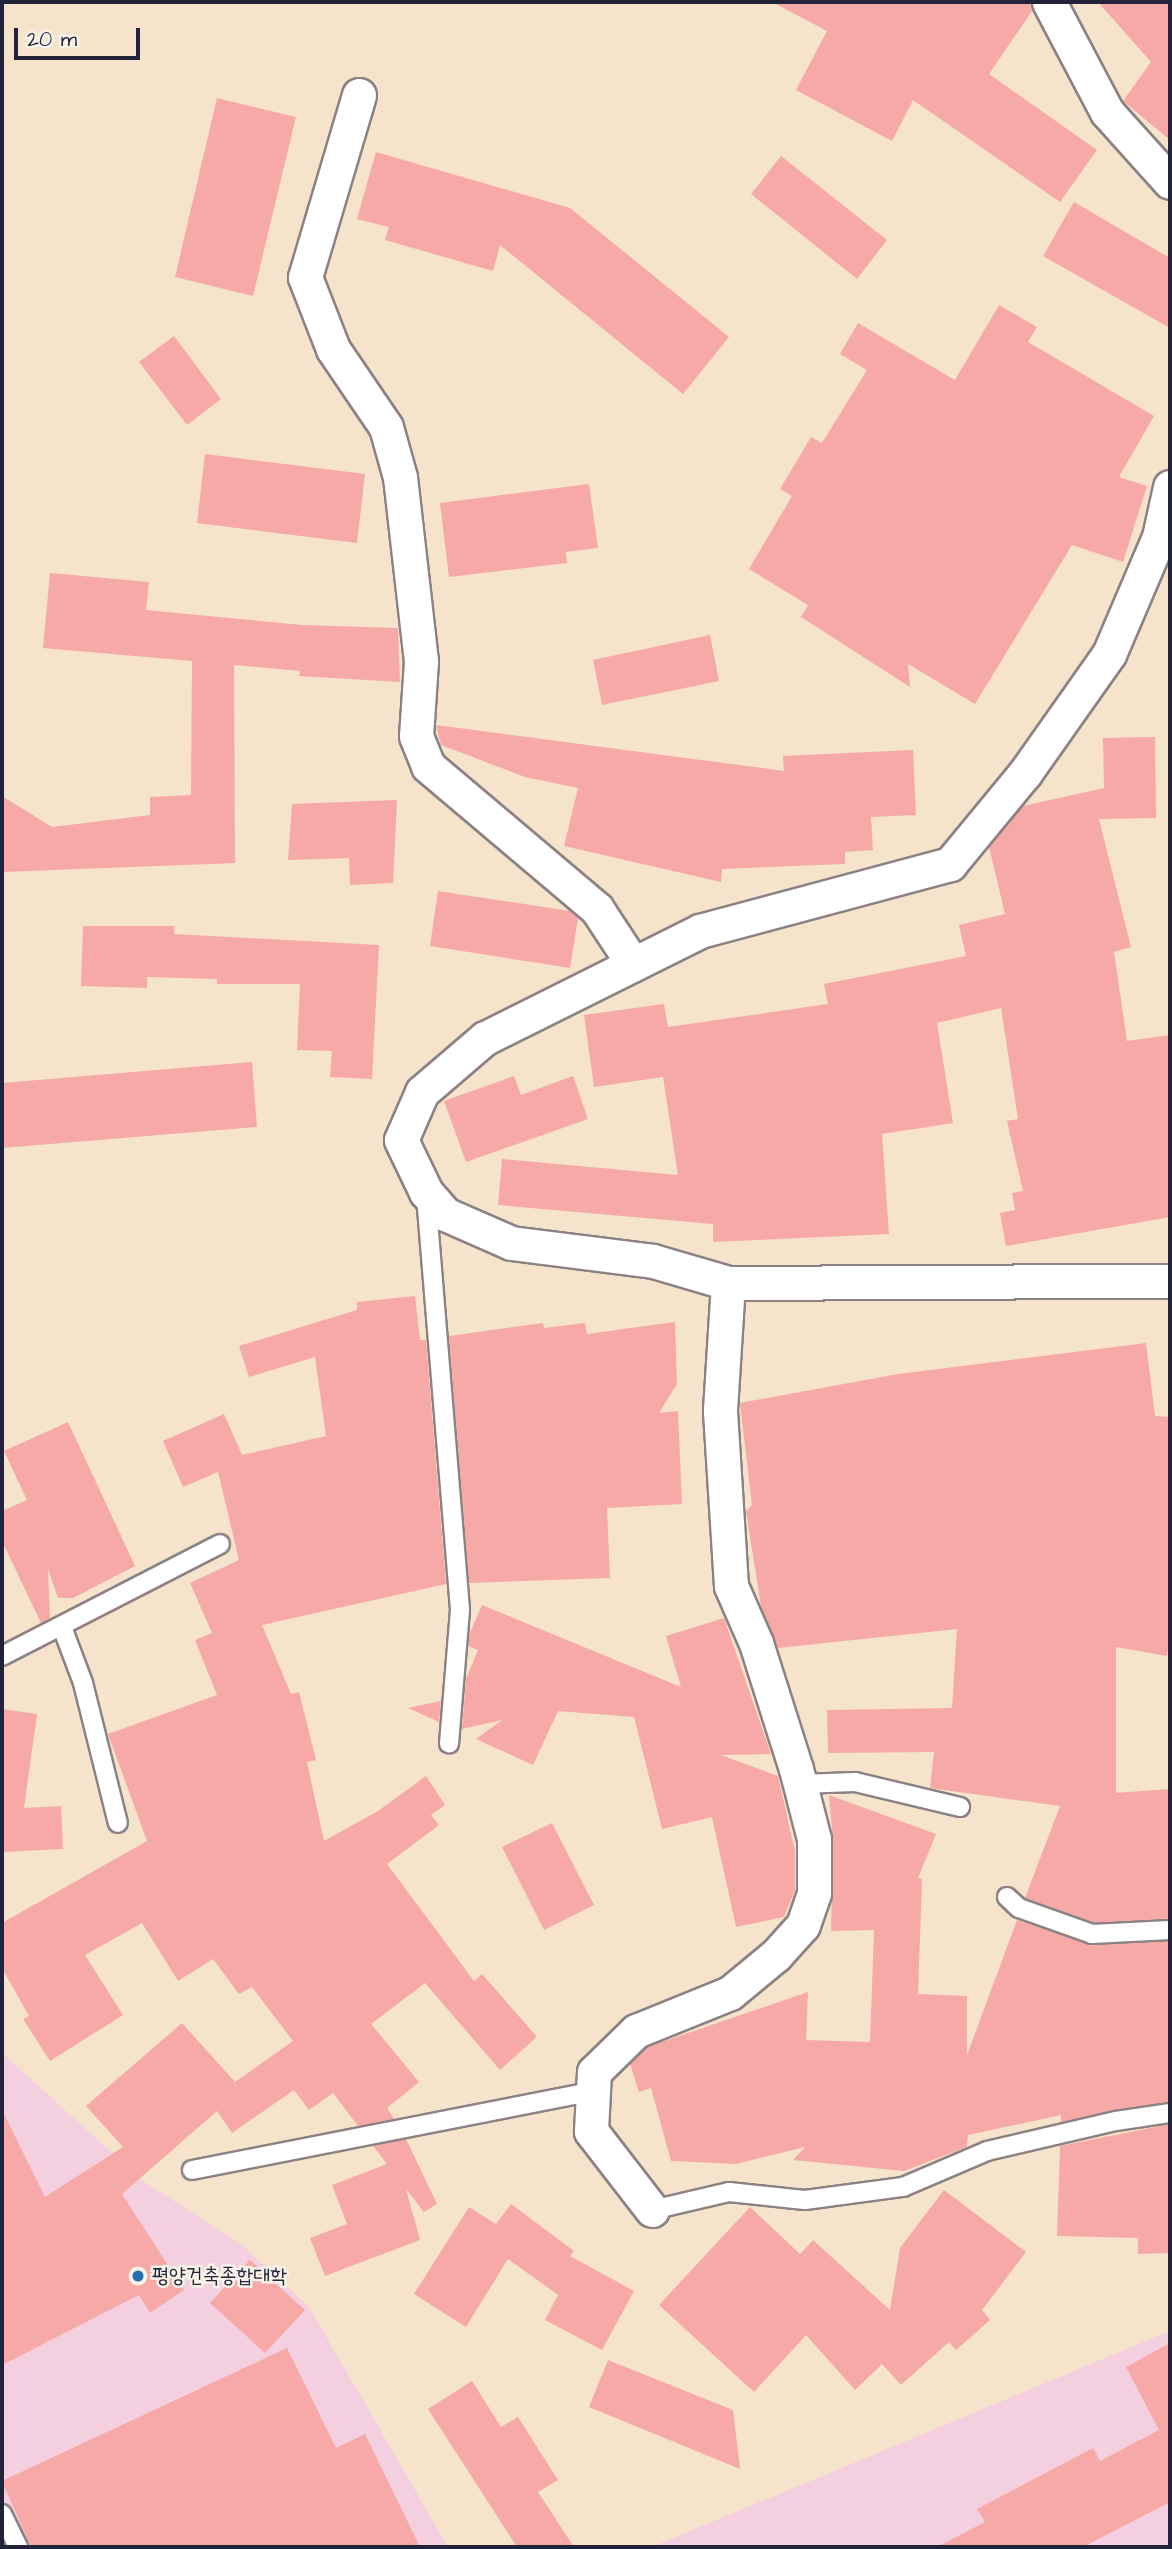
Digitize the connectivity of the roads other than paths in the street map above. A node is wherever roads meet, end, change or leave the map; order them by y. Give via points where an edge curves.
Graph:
1 (1049, 2) edge
2 (359, 95) dead end
3 (1170, 182) edge
4 (1170, 487) edge
5 (632, 964) junction
6 (426, 1192) junction
7 (1170, 1281) edge
8 (728, 1283) junction
9 (220, 1544) dead end
10 (62, 1627) junction
11 (2, 1656) edge
12 (449, 1744) dead end
13 (800, 1784) junction
14 (960, 1807) dead end
15 (118, 1823) dead end
16 (1007, 1897) dead end
17 (1170, 1930) edge
18 (593, 2091) junction
19 (1170, 2113) edge
20 (192, 2170) dead end
21 (652, 2210) joint
22 (2, 2514) edge
23 (18, 2547) edge

1 - 3 street via 1107,113
2 - 5 street via 305,277 333,349 386,427 400,477 421,661 416,736 428,766 597,909
4 - 5 street via 1159,537 1109,654 1025,773 950,864 700,931
5 - 6 street via 485,1038 422,1092 401,1140
6 - 8 street via 445,1214 511,1243 653,1261
6 - 12 lane via 460,1611
7 - 8 street
8 - 13 street via 720,1410 731,1586 756,1643
9 - 10 lane
10 - 11 lane
10 - 15 lane via 83,1683
13 - 14 lane via 855,1782
13 - 18 street via 814,1839 814,1893 803,1925 776,1955 730,1993 636,2031 594,2072
16 - 17 lane via 1019,1908 1092,1934
18 - 20 lane
18 - 21 street via 592,2131
19 - 21 lane via 987,2151 903,2187 805,2200 729,2192
22 - 23 lane

